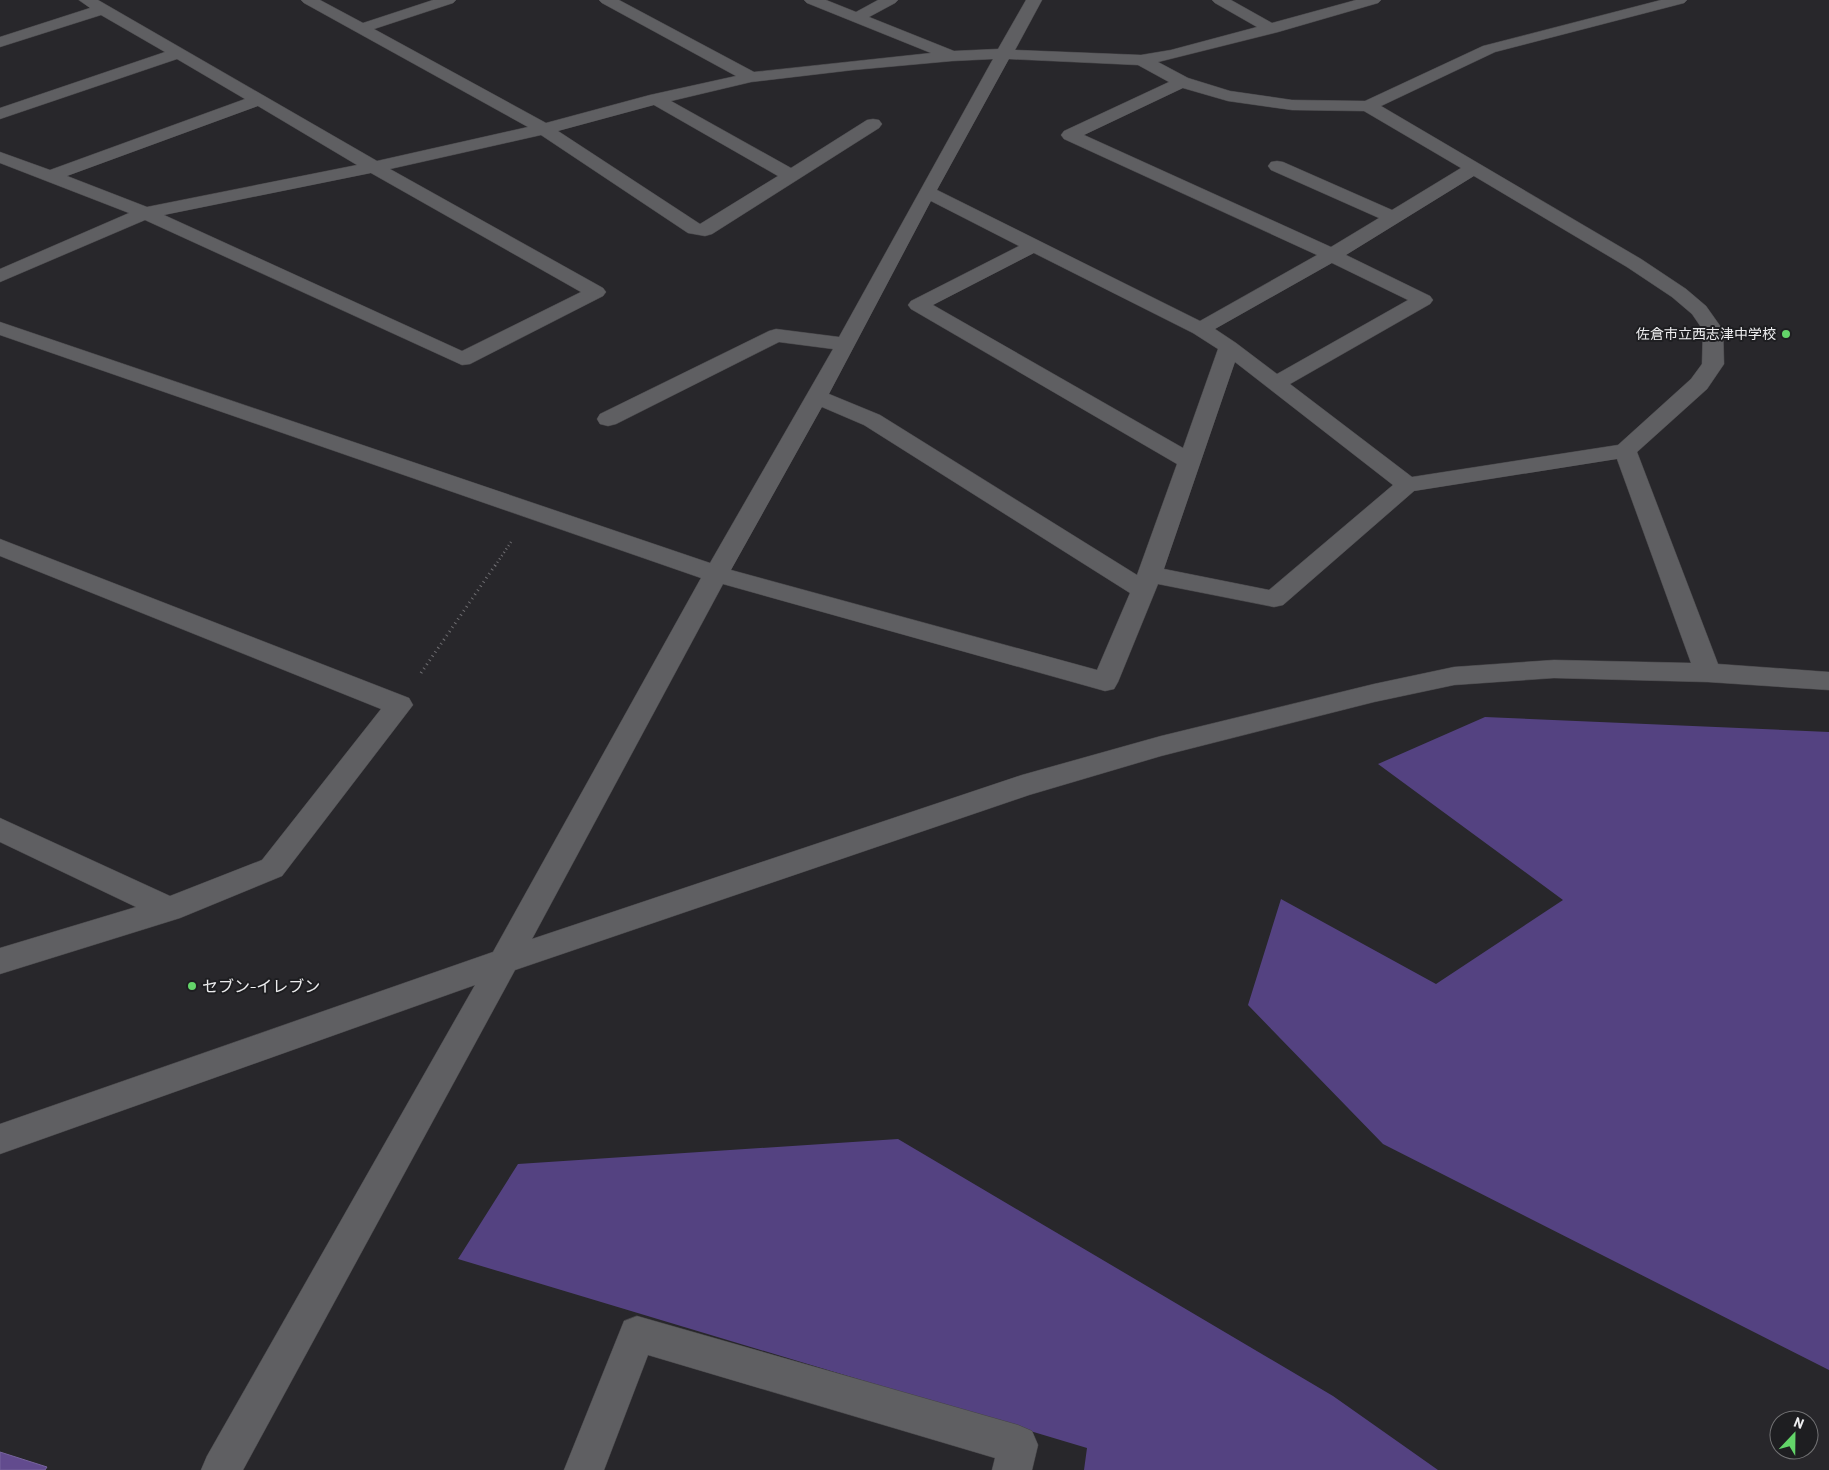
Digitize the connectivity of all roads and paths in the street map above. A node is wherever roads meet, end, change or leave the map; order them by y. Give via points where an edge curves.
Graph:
1 (87, 0) edge
2 (309, 0) edge
3 (448, 0) edge
4 (607, 0) edge
5 (812, 0) edge
6 (890, 0) edge
7 (1034, 0) edge
8 (1220, 0) edge
9 (1373, 0) edge
10 (1679, 0) edge
11 (103, 9) junction
12 (858, 18) junction
13 (360, 29) junction
14 (1272, 29) junction
15 (0, 42) edge
16 (178, 53) junction
17 (1005, 54) junction
18 (952, 56) junction
19 (1141, 60) junction
20 (751, 77) junction
21 (1182, 82) junction
22 (656, 99) junction
23 (259, 100) junction
24 (1368, 106) junction
25 (0, 114) edge
26 (873, 124) dead end
27 (544, 129) junction
28 (0, 157) edge
29 (1277, 166) dead end
30 (374, 167) junction
31 (1474, 168) junction
32 (51, 176) junction
33 (792, 176) junction
34 (927, 192) junction
35 (145, 213) junction
36 (1393, 216) junction
37 (1035, 245) junction
38 (1332, 255) junction
39 (0, 276) edge
40 (0, 328) edge
41 (1200, 329) junction
42 (846, 344) junction
43 (1229, 347) junction
44 (1276, 384) junction
45 (815, 396) junction
46 (608, 419) dead end
47 (1626, 451) junction
48 (1189, 461) junction
49 (1407, 485) junction
50 (532, 510) junction
51 (0, 547) edge
52 (716, 574) junction
53 (1146, 582) junction
54 (1708, 673) junction
55 (1829, 681) edge
56 (399, 705) junction
57 (0, 829) edge
58 (169, 909) junction
59 (0, 961) edge
60 (504, 962) junction
61 (0, 1139) edge
62 (221, 1470) edge
63 (584, 1470) edge
64 (1012, 1470) edge

1 - 11 street
2 - 13 street
3 - 13 street
4 - 20 street
5 - 12 street
6 - 12 street
7 - 17 street
8 - 14 street
9 - 14 street
10 - 24 street via 1489,49
11 - 15 street
11 - 16 street
12 - 18 street
13 - 27 street
14 - 19 street
16 - 23 street
16 - 25 street
17 - 18 street
17 - 19 street
17 - 34 street
18 - 20 street
19 - 21 street
20 - 22 street
21 - 24 street via 1228,96 1283,104
21 - 38 street via 1070,135
22 - 27 street
22 - 33 street
23 - 30 street
23 - 32 street
24 - 31 street
26 - 33 street
27 - 30 street
27 - 33 street via 695,229 705,230
28 - 32 street
29 - 36 street
30 - 35 street
30 - 35 street via 596,292 462,359
31 - 36 street
31 - 47 street via 1634,263 1699,310 1713,330 1714,364 1704,378
32 - 35 street
34 - 37 street
34 - 42 street
35 - 39 street
36 - 38 street
37 - 41 street
37 - 48 street via 918,305
38 - 41 street
38 - 44 street via 1423,300
40 - 50 street
41 - 43 street
42 - 45 street
42 - 46 street via 776,335
43 - 44 street
43 - 48 street
44 - 49 street
45 - 52 street
45 - 53 street via 872,420
47 - 49 street
47 - 54 street
48 - 53 street
49 - 53 street via 1274,599
50 - 52 street
50 - 56 path
51 - 56 street
52 - 53 street via 1105,682
52 - 60 street
54 - 55 street
54 - 60 street via 1554,669 1454,676 1374,693 1161,746 1022,786
56 - 58 street via 272,868
57 - 58 street
58 - 59 street
60 - 61 street
60 - 62 street
63 - 64 street via 637,1334 1018,1445

